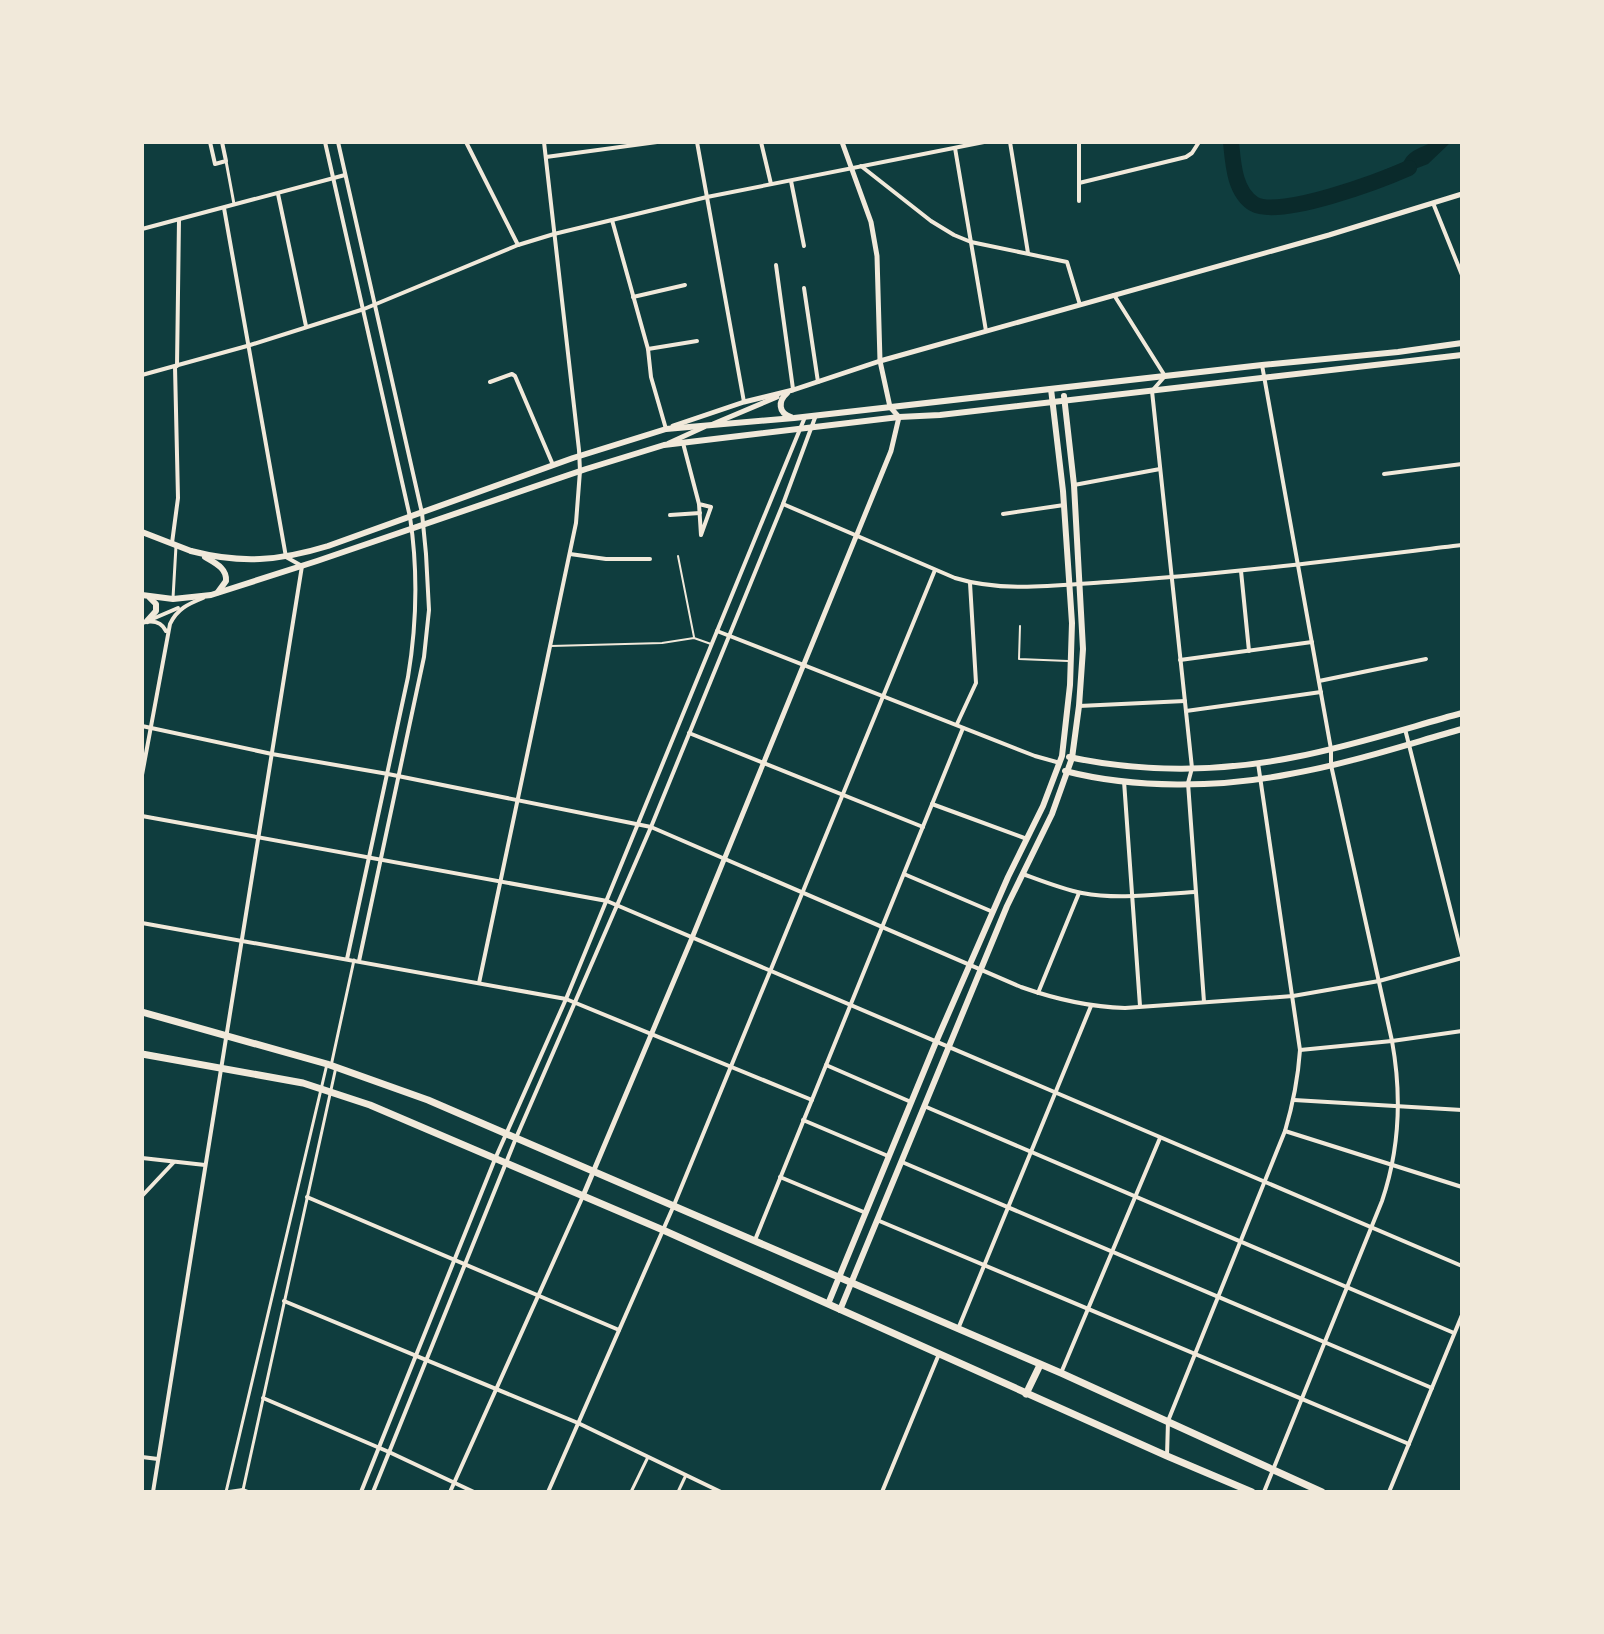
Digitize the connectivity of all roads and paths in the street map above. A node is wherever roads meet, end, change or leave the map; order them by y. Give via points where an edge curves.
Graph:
1 (210, 142) edge
2 (222, 142) edge
3 (325, 142) edge
4 (338, 142) edge
5 (466, 142) edge
6 (544, 142) edge
7 (657, 142) edge
8 (697, 142) edge
9 (761, 142) edge
10 (842, 142) edge
11 (984, 142) edge
12 (1010, 142) edge
13 (1079, 142) edge
14 (1199, 142) edge
15 (955, 148) junction
16 (546, 157) junction
17 (226, 161) junction
18 (861, 166) junction
19 (851, 167) junction
20 (346, 175) junction
21 (334, 178) junction
22 (791, 181) junction
23 (1079, 183) junction
24 (771, 184) junction
25 (278, 194) junction
26 (1462, 194) edge
27 (707, 197) junction
28 (1079, 201) dead end
29 (1433, 203) junction
30 (234, 205) junction
31 (224, 208) junction
32 (179, 220) junction
33 (612, 220) junction
34 (142, 229) edge
35 (554, 234) junction
36 (971, 242) junction
37 (518, 245) junction
38 (804, 246) dead end
39 (1028, 253) junction
40 (776, 265) dead end
41 (1462, 275) edge
42 (685, 285) dead end
43 (804, 288) dead end
44 (1114, 295) junction
45 (633, 297) junction
46 (375, 305) junction
47 (1080, 305) junction
48 (364, 309) junction
49 (306, 326) junction
50 (986, 331) junction
51 (697, 341) dead end
52 (1462, 343) edge
53 (247, 346) junction
54 (648, 349) junction
55 (1462, 355) edge
56 (880, 361) junction
57 (1262, 365) junction
58 (176, 367) junction
59 (142, 375) edge
60 (1165, 376) junction
61 (1263, 377) junction
62 (490, 382) dead end
63 (818, 382) junction
64 (1063, 388) junction
65 (1051, 389) junction
66 (790, 391) junction
67 (1152, 391) junction
68 (1064, 400) junction
69 (744, 402) junction
70 (1053, 402) junction
71 (890, 407) junction
72 (816, 415) junction
73 (805, 417) junction
74 (899, 417) junction
75 (794, 418) junction
76 (708, 425) junction
77 (811, 428) junction
78 (666, 429) junction
79 (799, 430) junction
80 (683, 443) junction
81 (664, 445) junction
82 (579, 456) junction
83 (1462, 464) edge
84 (553, 465) junction
85 (1160, 469) junction
86 (580, 471) junction
87 (1384, 474) dead end
88 (1074, 485) junction
89 (699, 504) junction
90 (783, 504) junction
91 (1064, 505) junction
92 (422, 513) junction
93 (700, 513) junction
94 (1003, 514) dead end
95 (670, 515) dead end
96 (410, 517) junction
97 (423, 524) junction
98 (412, 529) junction
99 (142, 532) edge
100 (856, 536) junction
101 (174, 545) junction
102 (1462, 545) edge
103 (191, 551) junction
104 (570, 554) junction
105 (678, 556) dead end
106 (286, 557) junction
107 (650, 559) dead end
108 (1298, 565) junction
109 (302, 566) junction
110 (935, 570) junction
111 (1241, 571) junction
112 (1172, 578) junction
113 (970, 583) junction
114 (1081, 583) junction
115 (1070, 584) junction
116 (211, 595) junction
117 (145, 596) edge
118 (173, 599) junction
119 (184, 606) junction
120 (145, 622) edge
121 (1020, 626) dead end
122 (717, 631) junction
123 (167, 633) junction
124 (729, 635) junction
125 (694, 638) junction
126 (1312, 642) junction
127 (712, 644) junction
128 (550, 646) junction
129 (1249, 651) junction
130 (1426, 659) dead end
131 (1180, 660) junction
132 (1072, 663) junction
133 (803, 665) junction
134 (1083, 666) junction
135 (1319, 681) junction
136 (1321, 692) junction
137 (883, 696) junction
138 (1185, 701) junction
139 (1079, 706) junction
140 (1186, 711) junction
141 (1462, 713) edge
142 (956, 725) junction
143 (142, 726) edge
144 (151, 728) junction
145 (963, 728) junction
146 (1405, 729) junction
147 (1462, 729) edge
148 (689, 733) junction
149 (1409, 744) junction
150 (1331, 749) junction
151 (272, 754) junction
152 (1072, 758) junction
153 (763, 763) junction
154 (1060, 763) junction
155 (1258, 763) junction
156 (1331, 765) junction
157 (1192, 768) junction
158 (1068, 772) junction
159 (388, 774) junction
160 (142, 775) edge
161 (399, 776) junction
162 (1260, 779) junction
163 (1124, 781) junction
164 (1188, 783) junction
165 (842, 794) junction
166 (517, 800) junction
167 (932, 804) junction
168 (142, 816) edge
169 (638, 825) junction
170 (651, 827) junction
171 (923, 827) junction
172 (258, 838) junction
173 (1027, 839) junction
174 (370, 857) junction
175 (724, 858) junction
176 (382, 860) junction
177 (904, 874) junction
178 (1023, 874) junction
179 (500, 881) junction
180 (802, 892) junction
181 (1195, 892) junction
182 (1079, 893) junction
183 (1132, 896) junction
184 (607, 901) junction
185 (618, 905) junction
186 (993, 912) junction
187 (142, 923) edge
188 (882, 927) junction
189 (692, 938) junction
190 (242, 939) junction
191 (1462, 957) edge
192 (347, 959) junction
193 (356, 960) junction
194 (969, 965) junction
195 (981, 970) junction
196 (770, 971) junction
197 (1379, 981) junction
198 (479, 983) junction
199 (1038, 993) junction
200 (1293, 996) junction
201 (566, 999) junction
202 (1204, 1003) junction
203 (575, 1004) junction
204 (850, 1005) junction
205 (1091, 1006) junction
206 (1140, 1007) junction
207 (142, 1012) edge
208 (1462, 1031) edge
209 (226, 1035) junction
210 (651, 1035) junction
211 (1392, 1041) junction
212 (936, 1042) junction
213 (948, 1047) junction
214 (1300, 1050) junction
215 (142, 1054) edge
216 (826, 1065) junction
217 (331, 1066) junction
218 (221, 1067) junction
219 (730, 1067) junction
220 (321, 1088) junction
221 (331, 1091) junction
222 (1055, 1093) junction
223 (812, 1100) junction
224 (1294, 1100) junction
225 (911, 1102) junction
226 (924, 1106) junction
227 (1398, 1107) junction
228 (1462, 1110) edge
229 (803, 1120) junction
230 (1285, 1131) junction
231 (506, 1134) junction
232 (516, 1138) junction
233 (1160, 1138) junction
234 (1031, 1152) junction
235 (888, 1156) junction
236 (142, 1158) edge
237 (495, 1159) junction
238 (174, 1162) junction
239 (902, 1162) junction
240 (506, 1163) junction
241 (205, 1165) junction
242 (1393, 1165) junction
243 (593, 1171) junction
244 (780, 1177) junction
245 (1265, 1182) junction
246 (1462, 1187) edge
247 (142, 1196) edge
248 (583, 1196) junction
249 (307, 1197) junction
250 (1136, 1197) junction
251 (674, 1205) junction
252 (1008, 1208) junction
253 (866, 1213) junction
254 (877, 1220) junction
255 (1372, 1228) junction
256 (663, 1230) junction
257 (754, 1241) junction
258 (1241, 1242) junction
259 (1112, 1252) junction
260 (454, 1260) junction
261 (464, 1264) junction
262 (984, 1265) junction
263 (1462, 1266) edge
264 (841, 1274) junction
265 (853, 1279) junction
266 (1348, 1287) junction
267 (538, 1296) junction
268 (1218, 1297) junction
269 (284, 1301) junction
270 (828, 1304) junction
271 (1089, 1309) junction
272 (840, 1310) junction
273 (1462, 1315) edge
274 (958, 1329) junction
275 (619, 1330) junction
276 (1454, 1333) junction
277 (1325, 1343) junction
278 (939, 1354) junction
279 (1195, 1354) junction
280 (416, 1355) junction
281 (426, 1360) junction
282 (1040, 1365) junction
283 (1061, 1373) junction
284 (1432, 1388) junction
285 (496, 1389) junction
286 (1026, 1394) junction
287 (263, 1398) junction
288 (1302, 1399) junction
289 (1168, 1421) junction
290 (578, 1423) junction
291 (1409, 1444) junction
292 (379, 1448) junction
293 (389, 1452) junction
294 (1167, 1456) junction
295 (142, 1457) edge
296 (648, 1457) junction
297 (158, 1459) junction
298 (1273, 1470) junction
299 (686, 1475) junction
300 (455, 1482) junction
301 (246, 1491) edge
302 (153, 1492) edge
303 (227, 1492) edge
304 (361, 1492) edge
305 (373, 1492) edge
306 (450, 1492) edge
307 (474, 1492) edge
308 (548, 1492) edge
309 (631, 1492) edge
310 (678, 1492) edge
311 (721, 1492) edge
312 (882, 1492) edge
313 (1252, 1492) edge
314 (1264, 1492) edge
315 (1322, 1492) edge
316 (1389, 1492) edge

1 - 17 street via 215,164
2 - 17 street
3 - 21 street
4 - 20 street
5 - 37 street
6 - 16 street
7 - 16 street
8 - 27 street
9 - 24 street
10 - 19 street
11 - 15 street
12 - 39 street
13 - 23 street
14 - 23 street via 1186,157
15 - 18 street
15 - 36 street
16 - 35 street
17 - 30 street
18 - 19 street
18 - 36 street via 931,221
19 - 22 street
19 - 56 street via 876,244
20 - 21 street
20 - 46 street
21 - 25 street
21 - 48 street
22 - 24 street
22 - 38 street
23 - 28 street
24 - 27 street
25 - 30 street
25 - 49 street
26 - 29 street
27 - 33 street
27 - 69 street
29 - 41 street
29 - 44 street
30 - 31 street
31 - 32 street
31 - 53 street
32 - 34 street
32 - 58 street
33 - 35 street
33 - 45 street
35 - 37 street
35 - 82 street
36 - 39 street
36 - 50 street
37 - 46 street
39 - 47 street via 1067,262
40 - 66 street
42 - 45 street
43 - 63 street
44 - 47 street
44 - 60 street
45 - 54 street
46 - 48 street
46 - 92 street
47 - 50 street
48 - 49 street
48 - 96 street
49 - 53 street
50 - 56 street
51 - 54 street
52 - 57 main road
53 - 58 street
53 - 106 street
54 - 78 street
55 - 61 main road
56 - 63 street
56 - 71 street
57 - 60 main road
57 - 61 street
58 - 59 street
58 - 101 street
60 - 64 main road
60 - 67 street
61 - 67 main road
61 - 108 street
62 - 84 street via 515,376
63 - 66 street
64 - 65 main road
64 - 68 main road
65 - 70 main road
65 - 71 main road
66 - 69 street
66 - 75 main road via 781,410
66 - 76 street
67 - 68 main road
67 - 85 street
68 - 70 main road
68 - 88 main road
69 - 78 street
70 - 74 main road
70 - 91 main road
71 - 72 main road
71 - 74 street
72 - 73 main road
72 - 77 street
73 - 75 main road
73 - 79 street
74 - 77 main road
74 - 100 street via 891,451
75 - 76 main road
76 - 78 main road
76 - 81 street
77 - 79 main road
77 - 90 street
78 - 82 main road
79 - 80 main road
79 - 122 street
80 - 81 main road
80 - 89 street
81 - 86 main road
82 - 84 main road
82 - 86 street
83 - 87 street
84 - 92 main road
85 - 88 street
85 - 112 street
86 - 97 main road
86 - 104 street
88 - 114 main road
89 - 93 street
89 - 93 street via 711,507 701,535
90 - 100 street
90 - 124 street
91 - 94 street
91 - 115 main road
92 - 96 main road
92 - 97 street
93 - 95 street
96 - 98 street
96 - 106 main road
97 - 98 main road
97 - 161 street via 427,633
98 - 109 main road
98 - 159 street via 415,629
99 - 101 main road
100 - 110 street
100 - 133 street
101 - 103 main road
101 - 118 street
102 - 108 street
103 - 106 main road via 245,561
103 - 116 main road via 225,572 224,585
104 - 107 street
104 - 128 street
105 - 125 lane
106 - 109 street
108 - 111 street
108 - 126 street
109 - 116 main road
109 - 151 street
110 - 113 street
110 - 137 street
111 - 112 street
111 - 129 street
112 - 114 street
112 - 131 street
113 - 115 street
113 - 142 street via 976,683
114 - 115 street
114 - 134 main road
115 - 132 main road
116 - 118 main road
116 - 119 street
117 - 118 main road
117 - 120 main road via 157,607
119 - 120 street
119 - 123 street
120 - 123 street via 160,623
121 - 132 lane via 1019,659
122 - 124 street
122 - 127 street
123 - 144 street
124 - 133 street
124 - 148 street
125 - 127 lane
125 - 128 lane
126 - 129 street
126 - 135 street
127 - 169 street
128 - 166 street
129 - 131 street
130 - 135 street
131 - 138 street
132 - 134 lane
132 - 154 main road
133 - 137 street
133 - 153 street
134 - 139 main road
135 - 136 street
136 - 140 street
136 - 150 street
137 - 142 street
137 - 165 street
138 - 139 street
138 - 140 street
139 - 152 main road
140 - 157 street
141 - 146 main road
142 - 145 street
143 - 144 street
144 - 151 street
144 - 160 street
145 - 154 street
145 - 167 street
146 - 149 street
146 - 150 main road
147 - 149 main road
148 - 153 street
148 - 170 street
149 - 156 main road
149 - 191 street
150 - 155 main road
150 - 156 street
151 - 159 street
151 - 172 street
152 - 154 main road
152 - 157 main road
152 - 158 main road
153 - 165 street
153 - 175 street
154 - 158 main road
154 - 173 main road
155 - 157 main road
155 - 162 street
156 - 162 main road
156 - 197 street
157 - 164 street
158 - 163 main road
158 - 178 main road
159 - 161 street
159 - 174 street
161 - 166 street
161 - 176 street
162 - 164 main road
162 - 200 street
163 - 164 main road
163 - 183 street
164 - 181 street
165 - 171 street
165 - 180 street
166 - 169 street
166 - 179 street
167 - 171 street
167 - 173 street
168 - 172 street
169 - 170 street
169 - 184 street
170 - 175 street
170 - 185 street
171 - 177 street
172 - 174 street
172 - 190 street
173 - 186 main road
174 - 176 street
174 - 192 street
175 - 180 street
175 - 189 street
176 - 179 street
176 - 193 street
177 - 186 street
177 - 188 street
178 - 182 street
178 - 195 main road
179 - 184 street
179 - 198 street
180 - 188 street
180 - 196 street
181 - 183 street
181 - 202 street
182 - 183 street
182 - 199 street
183 - 206 street
184 - 185 street
184 - 201 street
185 - 189 street
185 - 203 street
186 - 194 main road
187 - 190 street
188 - 194 street
188 - 204 street
189 - 196 street
189 - 210 street
190 - 192 street
190 - 209 street
191 - 197 street
192 - 193 street
193 - 198 street
193 - 217 street
194 - 195 street
194 - 212 main road
195 - 199 street
195 - 213 main road
196 - 204 street
196 - 219 street
197 - 200 street
197 - 211 street
198 - 201 street
199 - 205 street
200 - 202 street
200 - 214 street
201 - 203 street
201 - 231 street
202 - 206 street
203 - 210 street
203 - 232 street
204 - 212 street
204 - 216 street
205 - 206 street
205 - 222 street
207 - 209 main road
208 - 211 street
209 - 217 main road
209 - 218 street
210 - 219 street
210 - 243 street
211 - 214 street
211 - 227 street
212 - 213 street
212 - 225 main road
213 - 222 street
213 - 226 main road
214 - 224 street
215 - 218 main road
216 - 223 street
216 - 225 street
217 - 220 street
217 - 221 street
217 - 231 main road via 407,1091
218 - 220 main road
218 - 241 street
219 - 223 street
219 - 251 street
220 - 221 main road
220 - 303 street
221 - 237 main road
221 - 249 street
222 - 233 street
222 - 234 street
223 - 229 street
224 - 227 street
224 - 230 street
225 - 235 main road
226 - 234 street
226 - 239 main road
227 - 228 street
227 - 242 street
229 - 235 street
229 - 244 street
230 - 242 street
230 - 245 street
231 - 232 main road
231 - 237 street
232 - 240 street
232 - 243 main road
233 - 245 street
233 - 250 street
234 - 250 street
234 - 252 street
235 - 253 main road
236 - 238 street
237 - 240 main road
237 - 260 street
238 - 241 street
238 - 247 street
239 - 252 street
239 - 254 main road
240 - 248 main road
240 - 261 street
241 - 297 street
242 - 246 street
242 - 255 street
243 - 248 street
243 - 251 main road
244 - 253 street
244 - 257 street
245 - 255 street
245 - 258 street
248 - 256 main road
248 - 267 street
249 - 260 street
249 - 269 street
250 - 258 street
250 - 259 street
251 - 256 street
251 - 257 main road
252 - 259 street
252 - 262 street
253 - 264 main road
254 - 262 street
254 - 265 main road
255 - 263 street
255 - 266 street
256 - 270 main road
256 - 275 street
257 - 264 main road
258 - 266 street
258 - 268 street
259 - 268 street
259 - 271 street
260 - 261 street
260 - 280 street
261 - 267 street
261 - 281 street
262 - 271 street
262 - 274 street
264 - 265 main road
264 - 270 main road
265 - 272 main road
265 - 274 main road
266 - 276 street
266 - 277 street
267 - 275 street
267 - 285 street
268 - 277 street
268 - 279 street
269 - 280 street
269 - 287 street
270 - 272 main road
271 - 279 street
271 - 283 street
272 - 278 main road
273 - 276 street
274 - 282 main road
275 - 290 street
276 - 284 street
277 - 284 street
277 - 288 street
278 - 286 main road
278 - 312 street
279 - 288 street
279 - 289 street
280 - 281 street
280 - 292 street
281 - 285 street
281 - 293 street
282 - 283 main road
282 - 286 main road
283 - 289 main road
284 - 291 street
285 - 290 street
285 - 300 street
286 - 294 main road
287 - 292 street
287 - 301 street
288 - 291 street
288 - 298 street
289 - 294 street
289 - 298 main road
290 - 296 street
290 - 308 street
291 - 316 street
292 - 293 street
292 - 304 street
293 - 300 street
293 - 305 street
294 - 313 main road
295 - 297 street
296 - 299 street
296 - 309 street
297 - 302 street
298 - 314 street
298 - 315 main road
299 - 310 street
299 - 311 street
300 - 306 street
300 - 307 street
301 - 303 street

